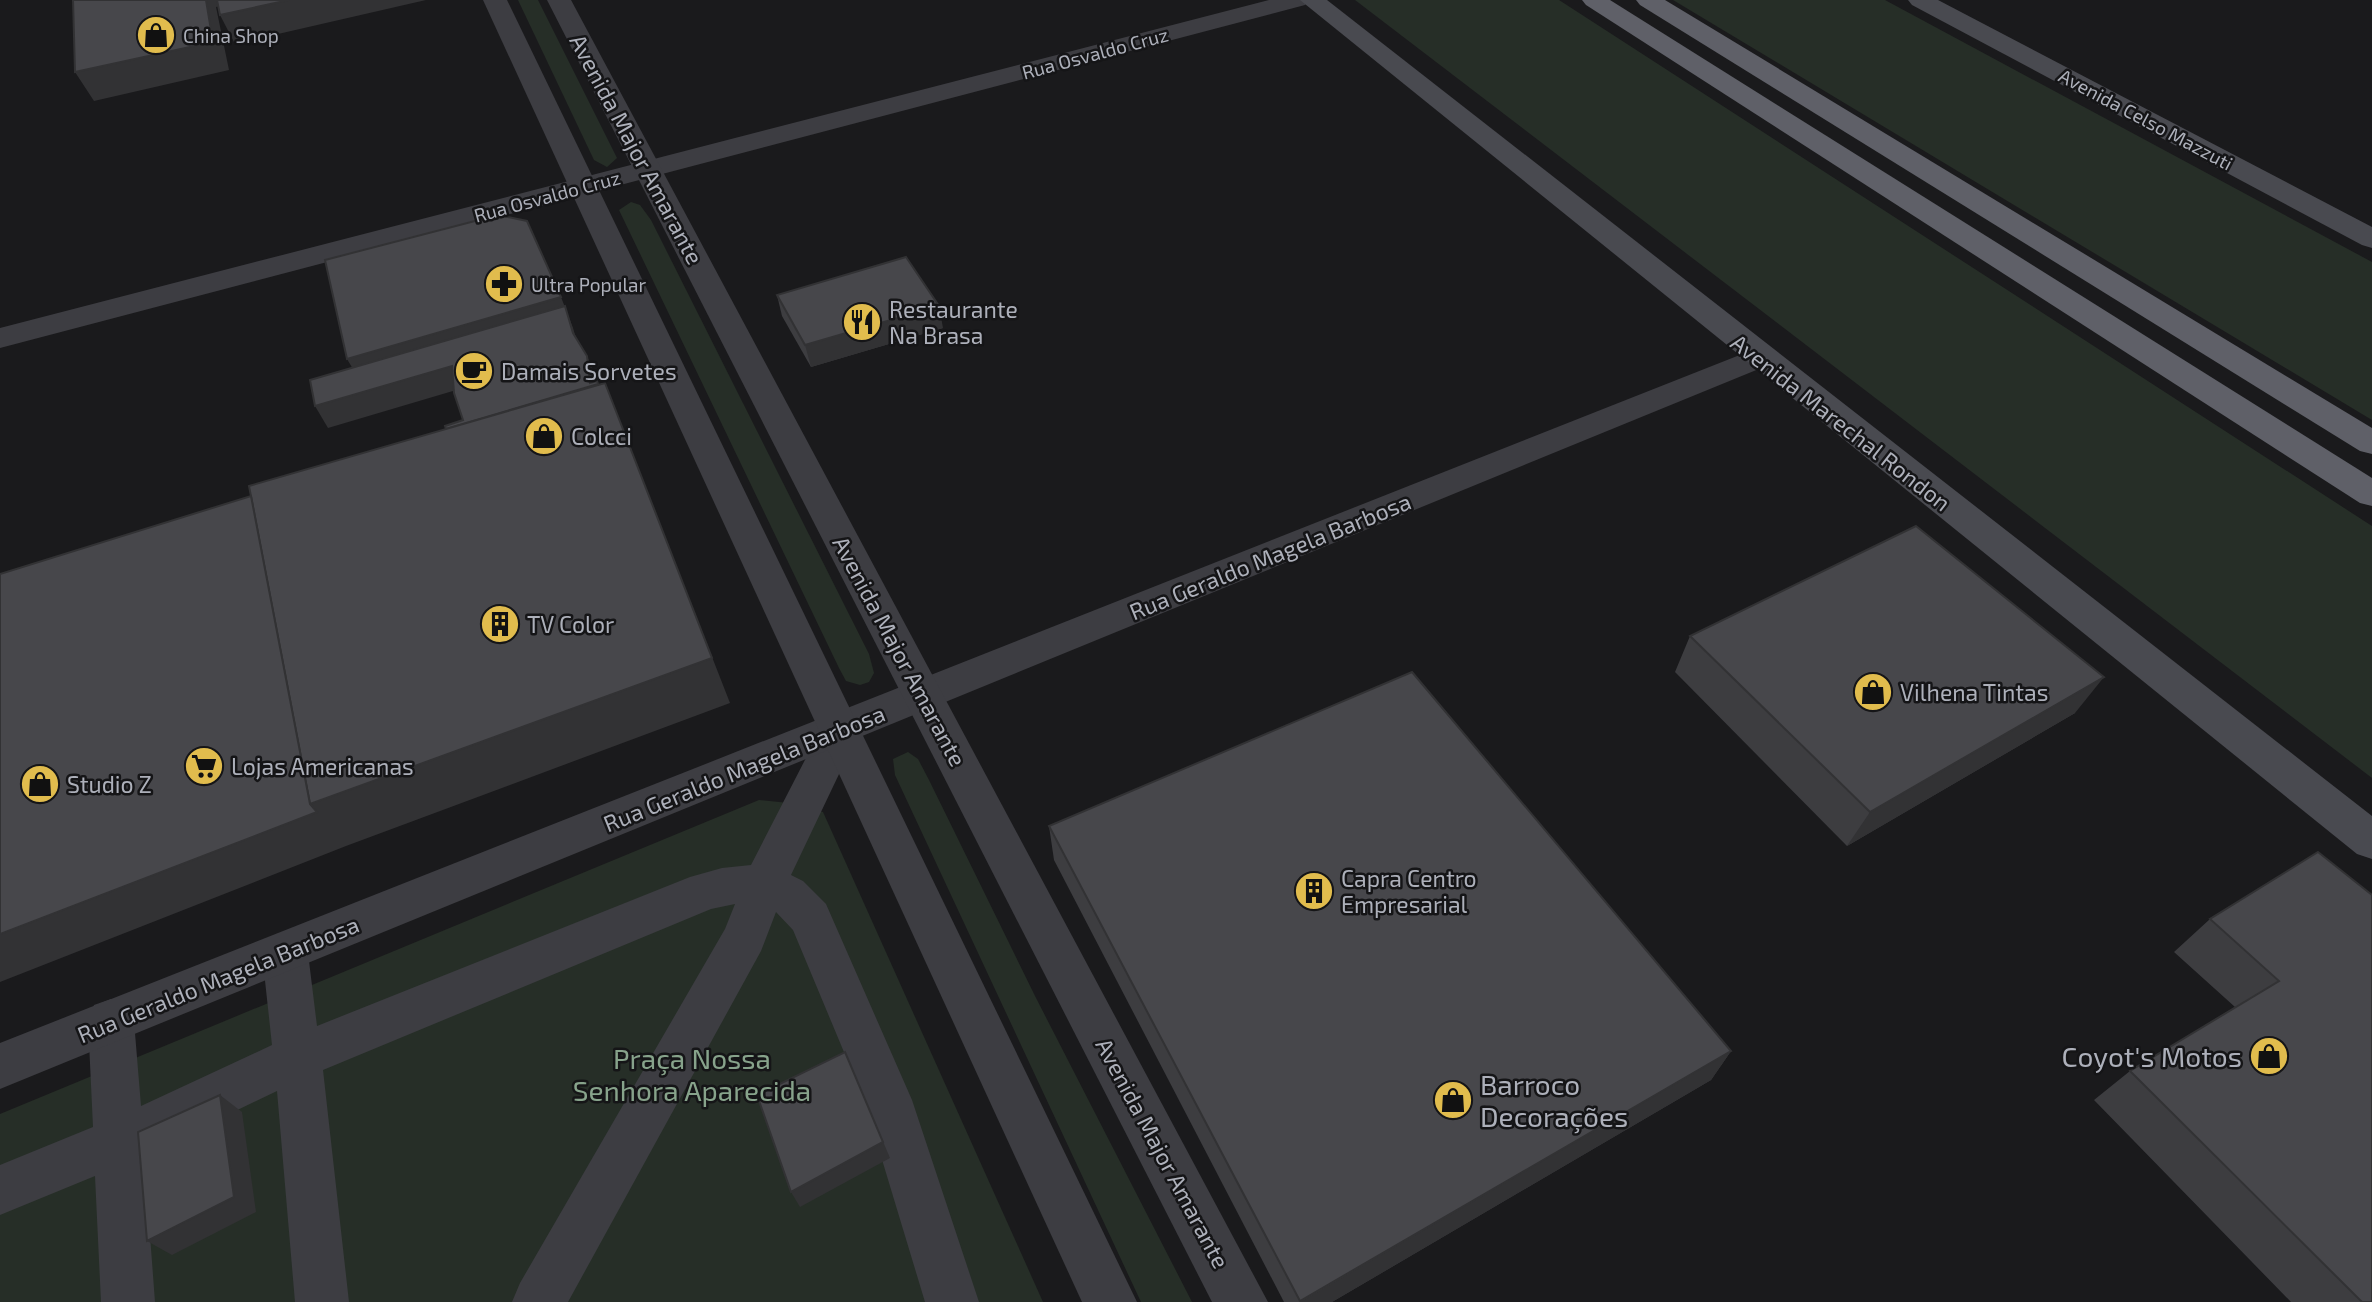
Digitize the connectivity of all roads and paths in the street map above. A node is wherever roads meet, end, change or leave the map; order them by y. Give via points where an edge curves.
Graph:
1 (495, 0) edge
2 (559, 0) edge
3 (1297, 0) edge
4 (1312, 0) edge
5 (1594, 0) edge
6 (1648, 0) edge
7 (1920, 0) edge
8 (648, 169) junction
9 (583, 186) junction
10 (2372, 239) edge
11 (0, 338) edge
12 (1760, 357) junction
13 (2372, 443) edge
14 (2372, 494) edge
15 (924, 696) junction
16 (840, 730) junction
17 (2372, 841) edge
18 (764, 884) junction
19 (285, 953) junction
20 (111, 1021) junction
21 (298, 1057) junction
22 (0, 1066) edge
23 (119, 1141) junction
24 (0, 1190) edge
25 (128, 1302) edge
26 (322, 1302) edge
27 (539, 1302) edge
28 (952, 1302) edge
29 (1110, 1302) edge
30 (1241, 1302) edge

1 - 9 street
2 - 8 street, Avenida Major Amarante
3 - 8 street, Rua Osvaldo Cruz
4 - 12 main road, Avenida Marechal Rondon
5 - 14 highway
6 - 13 highway
7 - 10 main road, Avenida Celso Mazzuti
8 - 9 street, Rua Osvaldo Cruz
8 - 15 street, Avenida Major Amarante
9 - 11 street, Rua Osvaldo Cruz
9 - 16 street
12 - 15 street, Rua Geraldo Magela Barbosa
12 - 17 main road, Avenida Marechal Rondon
15 - 16 street, Rua Geraldo Magela Barbosa
15 - 30 street, Avenida Major Amarante
16 - 18 street
16 - 19 street, Rua Geraldo Magela Barbosa
16 - 29 street
18 - 21 street via 738,883 706,891
18 - 27 street via 745,937
18 - 28 street via 798,901 810,918 888,1100
19 - 20 street, Rua Geraldo Magela Barbosa
19 - 21 street
20 - 22 street, Rua Geraldo Magela Barbosa
20 - 23 street
21 - 23 street
21 - 26 street
23 - 24 street
23 - 25 street

